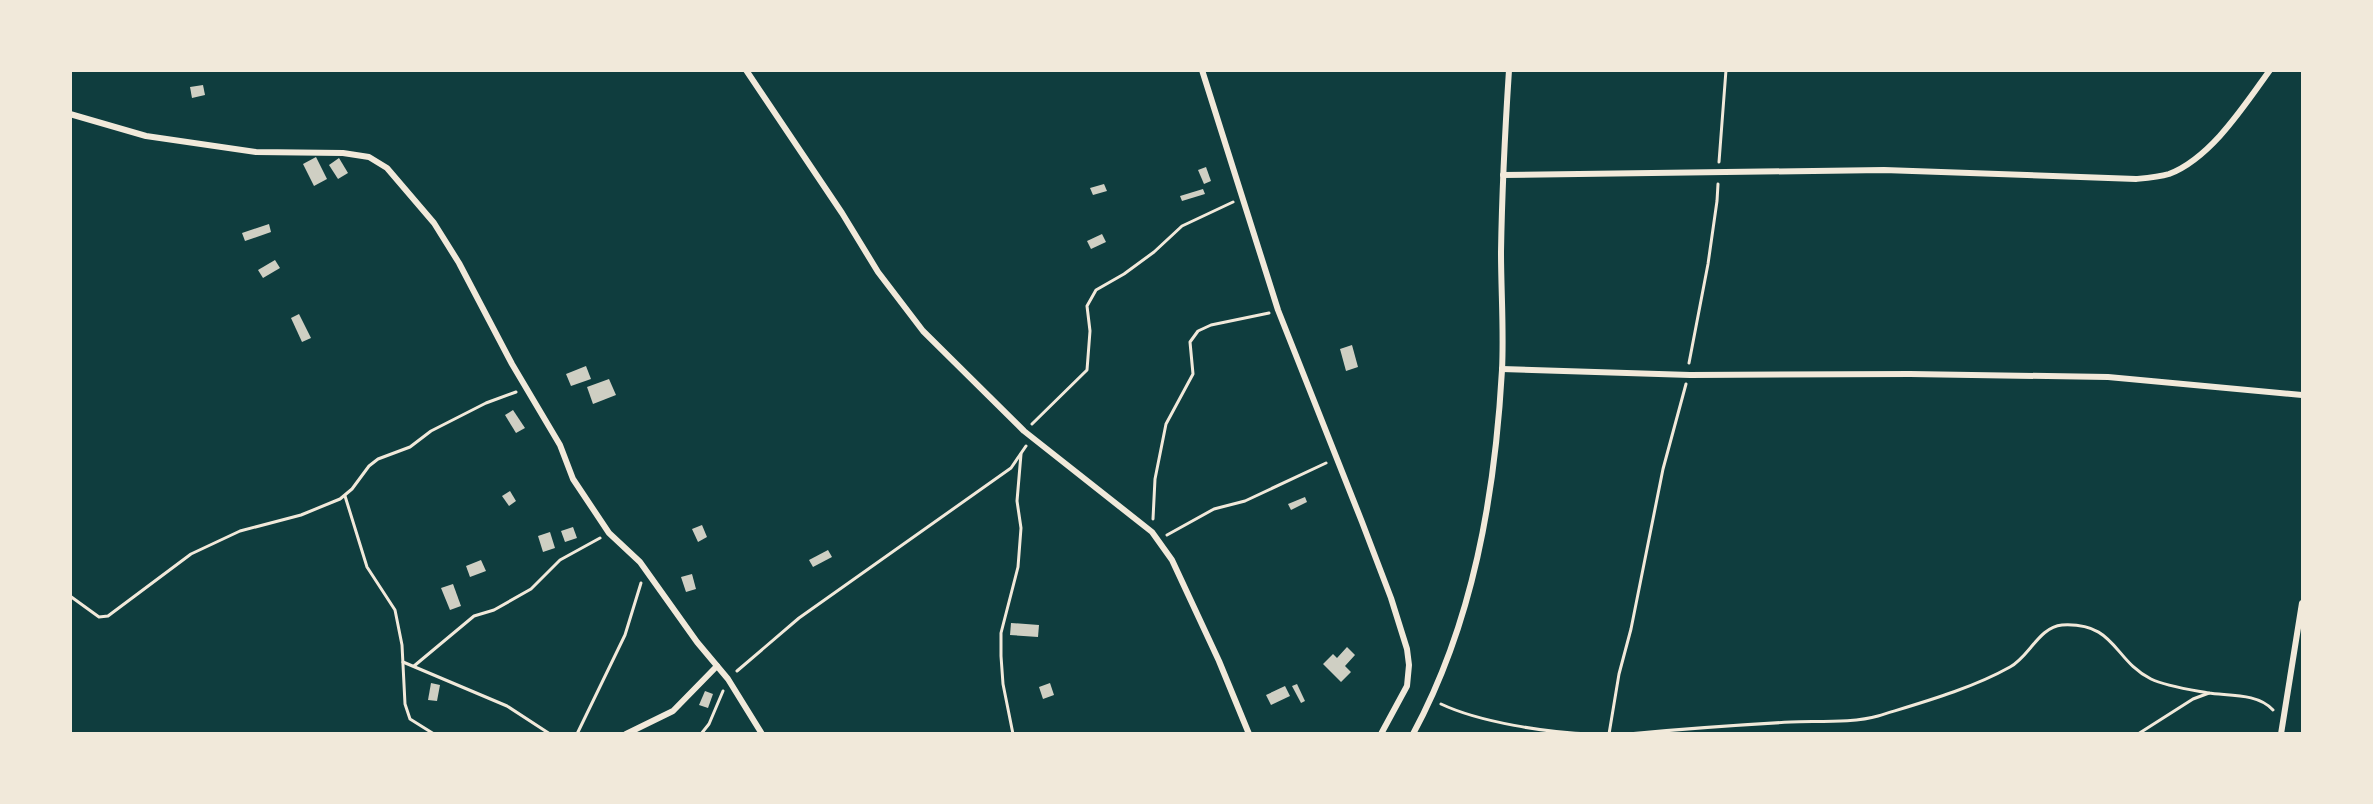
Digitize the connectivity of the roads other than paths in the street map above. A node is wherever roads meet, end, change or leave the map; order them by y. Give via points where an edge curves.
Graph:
1 (746, 70) edge
2 (1202, 70) edge
3 (1509, 70) edge
4 (2270, 70) edge
5 (70, 114) edge
6 (1503, 175) junction
7 (1502, 369) junction
8 (2302, 394) edge
9 (2302, 603) edge
10 (717, 666) junction
11 (1249, 733) edge
12 (626, 734) edge
13 (762, 734) edge
14 (1381, 734) edge
15 (1413, 734) edge
16 (2281, 734) edge

1 - 11 street via 878,272 922,331 1024,431 1152,532 1172,560
2 - 14 street via 1278,310 1391,598 1407,649 1407,686
3 - 6 street
4 - 6 street via 2241,111 2198,158 2168,174 2136,179 1884,170
5 - 10 street via 146,136 256,152 343,153 369,157 387,168 434,223 459,263 560,445 573,479 609,533 645,570
6 - 7 street
7 - 8 street via 1689,375 2108,377
7 - 15 street via 1492,476 1474,573 1461,620 1431,699
9 - 16 street
10 - 12 street via 672,711
10 - 13 street

